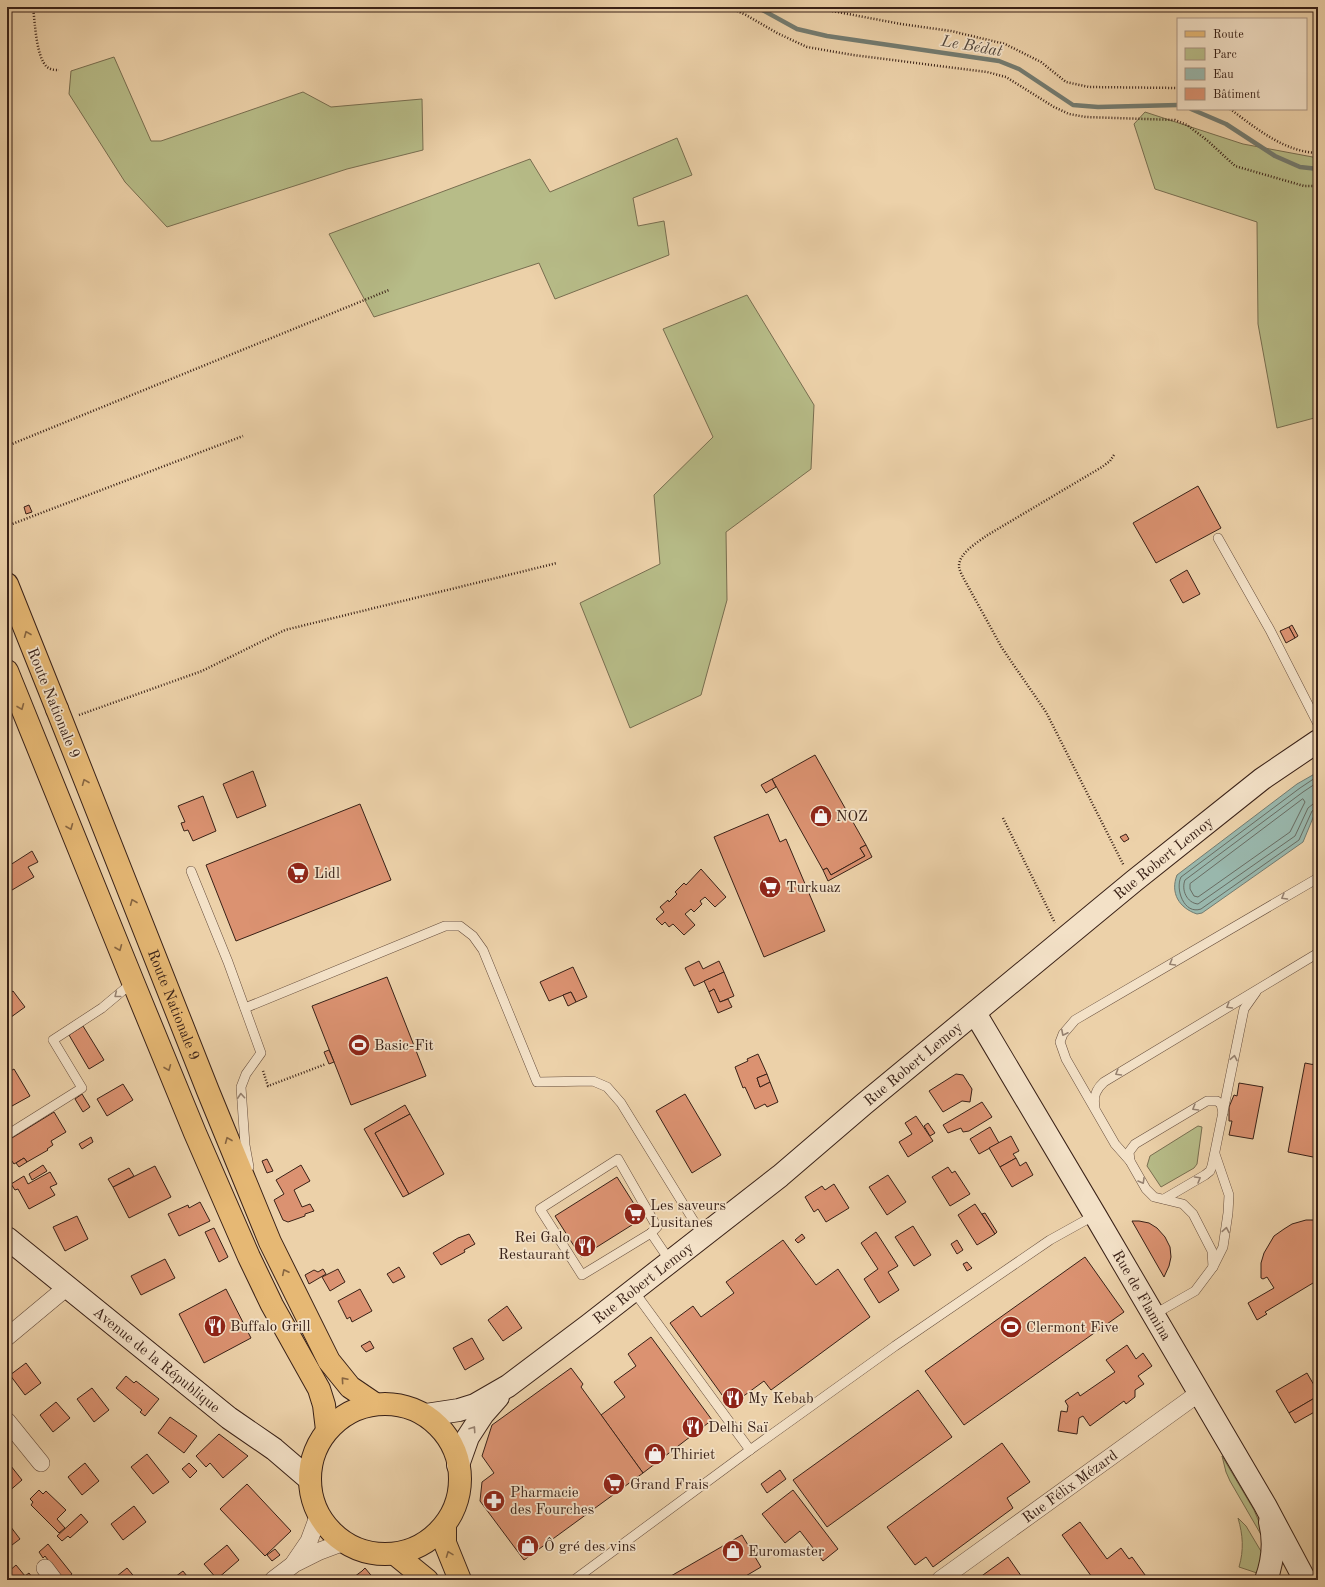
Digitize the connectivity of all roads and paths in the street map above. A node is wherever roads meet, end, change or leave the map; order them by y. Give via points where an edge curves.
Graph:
1 (33, 7) edge
2 (729, 7) edge
3 (821, 7) edge
4 (59, 70) dead end
5 (1177, 88) edge
6 (1231, 110) edge
7 (1318, 153) edge
8 (1318, 186) edge
9 (390, 290) dead end
10 (243, 436) dead end
11 (7, 446) edge
12 (1114, 455) dead end
13 (7, 526) edge
14 (1218, 538) dead end
15 (557, 563) dead end
16 (7, 584) edge
17 (7, 670) edge
18 (59, 715) junction
19 (1318, 724) edge
20 (1318, 741) edge
21 (1003, 818) dead end
22 (191, 871) dead end
23 (1318, 878) edge
24 (1134, 881) junction
25 (1064, 939) junction
26 (1318, 953) edge
27 (133, 982) junction
28 (1262, 985) junction
29 (245, 1008) junction
30 (975, 1013) junction
31 (326, 1064) dead end
32 (257, 1073) dead end
33 (1095, 1110) junction
34 (1224, 1114) junction
35 (7, 1135) edge
36 (1215, 1154) junction
37 (1130, 1161) junction
38 (1164, 1199) junction
39 (254, 1204) junction
40 (1095, 1215) junction
41 (651, 1233) junction
42 (704, 1236) junction
43 (7, 1238) edge
44 (670, 1262) junction
45 (1213, 1266) junction
46 (67, 1287) junction
47 (632, 1290) junction
48 (1153, 1315) junction
49 (7, 1337) edge
50 (508, 1386) junction
51 (1199, 1393) junction
52 (375, 1404) junction
53 (426, 1415) junction
54 (7, 1421) edge
55 (327, 1430) junction
56 (750, 1450) junction
57 (41, 1463) dead end
58 (458, 1465) junction
59 (309, 1479) junction
60 (1265, 1505) junction
61 (319, 1514) junction
62 (445, 1526) junction
63 (344, 1542) junction
64 (396, 1554) junction
65 (294, 1564) junction
66 (273, 1580) edge
67 (427, 1580) edge
68 (460, 1580) edge
69 (574, 1580) edge
70 (940, 1580) edge
71 (1266, 1580) edge
72 (1305, 1580) edge

1 - 4 path via 40,56 46,66
2 - 8 path via 807,47 987,72 1006,77 1069,114 1086,117 1175,120 1187,125 1208,141 1235,166 1304,186
3 - 5 path via 901,24 951,31 1005,44 1040,62 1066,82 1089,87
6 - 7 path via 1271,138 1305,152
9 - 11 path
10 - 13 path
12 - 24 path via 1102,467 976,544 962,557 959,566 1002,648 1046,712
14 - 19 lane via 1270,630
15 - 18 path via 285,630 202,671
18 -> 16 main road, Route Nationale 9
17 -> 27 main road
39 -> 18 main road, Route Nationale 9
20 - 24 main road, Rue Robert Lemoy via 1262,779
21 - 25 path
22 - 29 lane
23 -> 33 lane via 1068,1026 1060,1042 1062,1050
24 - 25 main road, Rue Robert Lemoy
25 - 30 main road, Rue Robert Lemoy
26 - 28 lane
27 -> 35 lane via 102,1008 53,1040 82,1088
27 -> 55 main road via 249,1257 272,1305 319,1389 324,1404
28 -> 33 lane via 1104,1082 1094,1094
34 -> 28 lane via 1244,1009
39 -> 29 lane via 245,1145 241,1087 246,1074 261,1053
29 - 42 lane via 444,926 460,926 473,936 483,950 537,1082 593,1081 607,1087 621,1103
30 - 40 main road, Rue de Flamina
30 - 42 main road, Rue Robert Lemoy
31 - 32 path via 268,1086 262,1070
33 - 37 lane via 1115,1144
34 - 36 lane
34 -> 37 lane via 1217,1101 1207,1101 1135,1144 1129,1152
38 -> 36 lane via 1210,1171
45 -> 36 lane via 1222,1247 1230,1203
37 -> 38 lane via 1150,1194
38 - 45 lane via 1183,1204 1193,1214 1212,1251
52 -> 39 main road, Route Nationale 9 via 350,1387 329,1361
40 - 48 main road, Rue de Flamina
40 - 56 lane via 1050,1240 997,1275
41 - 41 lane via 657,1227 618,1160 540,1210 582,1275
41 - 44 lane
42 - 44 main road, Rue Robert Lemoy
43 - 46 main road, Avenue de la République
44 - 47 main road, Rue Robert Lemoy
45 - 48 lane via 1195,1291
46 - 49 street
46 - 59 main road, Avenue de la République
47 - 50 main road, Rue Robert Lemoy
47 - 56 lane
48 - 51 main road, Rue de Flamina
50 - 53 main road, Rue Robert Lemoy via 475,1405
58 -> 50 main road, Rue Robert Lemoy via 468,1437
51 - 60 main road, Rue de Flamina
51 - 70 street, Rue Félix Mézard
52 - 53 main road via 393,1404
52 - 55 main road via 341,1418
53 - 58 main road via 446,1434 454,1448
54 - 57 street
55 - 59 main road via 314,1456
56 - 69 lane
58 - 62 main road via 459,1496
59 - 61 main road
60 - 71 main road via 1273,1547
60 - 72 main road, Rue de Flamina
61 - 63 main road via 327,1528
61 - 65 street via 309,1541
62 - 64 main road via 425,1544
68 -> 62 main road via 445,1543
63 - 64 main road via 364,1552
63 - 65 street
64 - 67 main road
65 - 66 street

